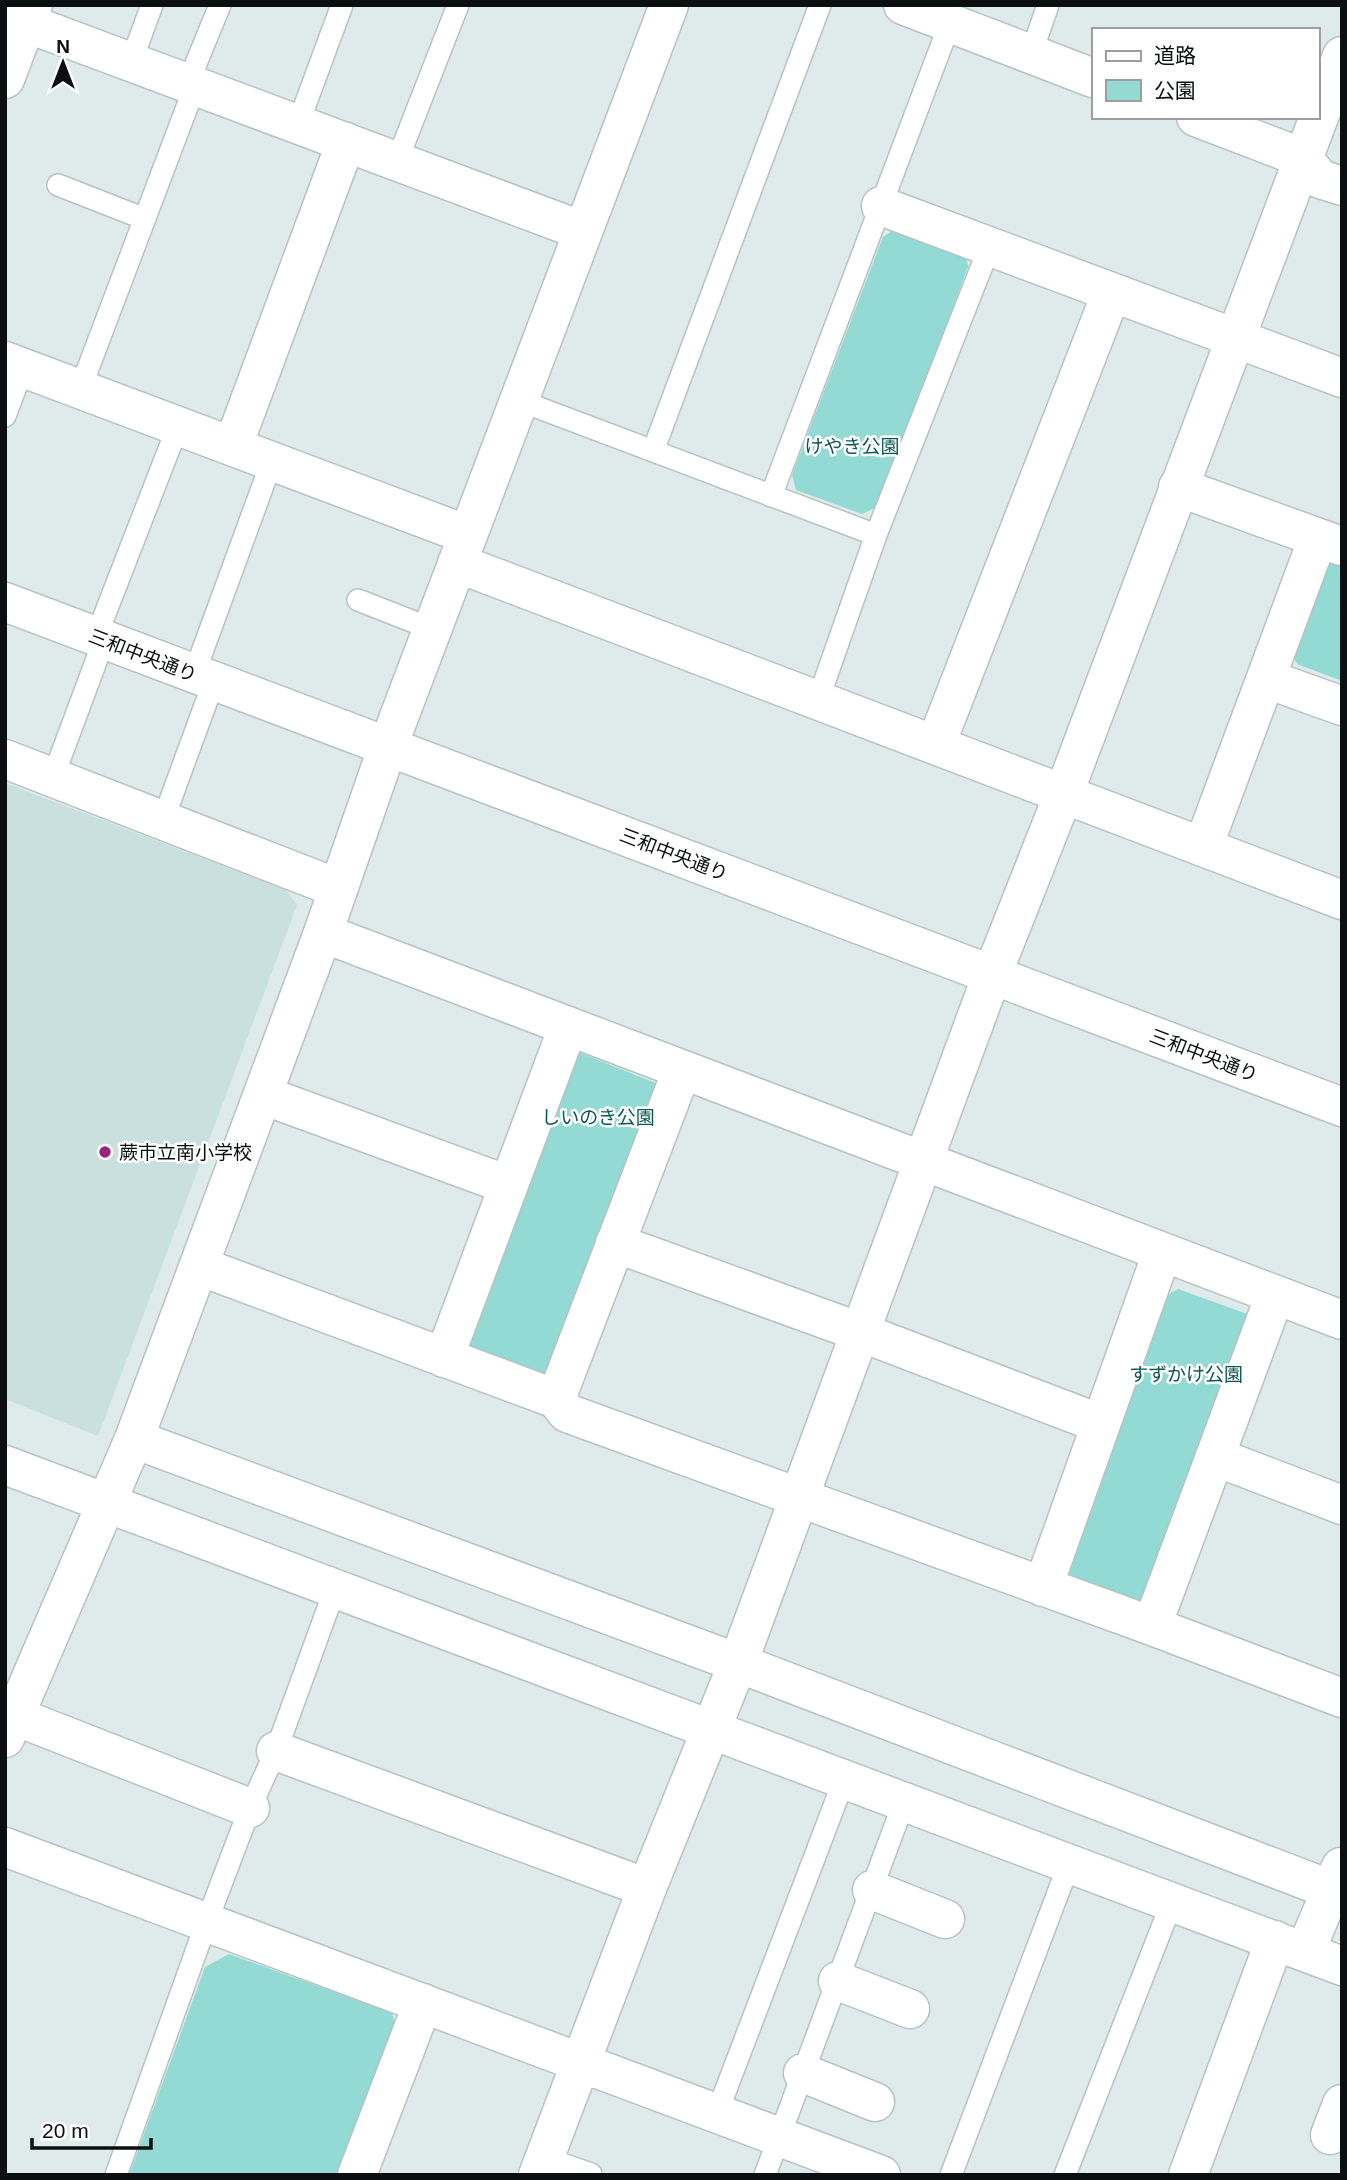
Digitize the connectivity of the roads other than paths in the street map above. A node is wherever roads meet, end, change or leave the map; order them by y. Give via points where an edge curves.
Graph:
1 (152, 5) edge
2 (220, 5) edge
3 (342, 5) edge
4 (458, 5) edge
5 (669, 5) edge
6 (820, 5) edge
7 (1048, 5) edge
8 (926, 12) edge
9 (22, 14) edge
10 (1031, 54) junction
11 (1342, 56) edge
12 (131, 62) junction
13 (1092, 78) edge
14 (5, 79) edge
15 (191, 85) junction
16 (1319, 116) edge
17 (1201, 119) edge
18 (1318, 119) edge
19 (298, 124) junction
20 (346, 142) junction
21 (1303, 158) junction
22 (397, 161) junction
23 (58, 185) dead end
24 (1342, 186) edge
25 (881, 206) junction
26 (145, 219) junction
27 (583, 231) junction
28 (989, 248) junction
29 (1111, 294) junction
30 (1234, 338) junction
31 (14, 364) edge
32 (1342, 378) edge
33 (81, 387) junction
34 (519, 400) junction
35 (5, 416) edge
36 (178, 426) junction
37 (233, 446) junction
38 (653, 451) junction
39 (272, 461) junction
40 (1178, 487) junction
41 (771, 496) junction
42 (876, 536) junction
43 (1330, 542) edge
44 (463, 549) junction
45 (358, 600) dead end
46 (5, 602) edge
47 (432, 629) junction
48 (100, 638) junction
49 (204, 678) junction
50 (1267, 679) junction
51 (818, 700) junction
52 (1342, 706) edge
53 (936, 744) junction
54 (388, 746) junction
55 (5, 759) edge
56 (53, 777) junction
57 (1064, 793) junction
58 (163, 820) junction
59 (1203, 847) junction
60 (337, 888) junction
61 (1342, 900) edge
62 (323, 933) junction
63 (992, 975) junction
64 (568, 1027) junction
65 (682, 1070) junction
66 (263, 1094) junction
67 (1342, 1107) edge
68 (923, 1161) junction
69 (508, 1185) junction
70 (615, 1243) junction
71 (1162, 1253) junction
72 (199, 1266) junction
73 (1275, 1295) junction
74 (1342, 1320) edge
75 (860, 1332) junction
76 (444, 1357) junction
77 (556, 1399) junction
78 (1101, 1424) junction
79 (134, 1440) junction
80 (1216, 1457) junction
81 (5, 1465) edge
82 (798, 1498) junction
83 (107, 1503) junction
84 (1342, 1505) edge
85 (1043, 1587) junction
86 (335, 1589) junction
87 (1152, 1626) junction
88 (738, 1663) junction
89 (1342, 1698) edge
90 (10, 1727) edge
91 (710, 1730) junction
92 (276, 1751) junction
93 (844, 1780) junction
94 (904, 1802) junction
95 (250, 1808) junction
96 (5, 1847) edge
97 (1069, 1864) junction
98 (1339, 1883) edge
99 (647, 1888) junction
100 (872, 1890) junction
101 (1172, 1902) junction
102 (945, 1919) dead end
103 (207, 1921) junction
104 (1290, 1946) junction
105 (1342, 1966) edge
106 (838, 1981) junction
107 (423, 2003) junction
108 (910, 2009) dead end
109 (580, 2062) junction
110 (803, 2073) junction
111 (875, 2102) dead end
112 (717, 2113) junction
113 (779, 2137) junction
114 (542, 2166) edge
115 (591, 2174) edge
116 (116, 2175) edge
117 (357, 2175) edge
118 (765, 2175) edge
119 (881, 2175) edge
120 (951, 2175) edge
121 (1065, 2175) edge
122 (1188, 2175) edge

1 - 12 lane
2 - 15 lane
3 - 19 lane
4 - 22 lane
5 - 27 street
6 - 38 lane
7 - 10 lane
8 - 10 street
8 - 25 lane
9 - 12 street
9 - 14 street
10 - 13 street
11 - 16 street
12 - 15 street
15 - 19 street
15 - 26 lane
17 - 21 street
18 - 21 street
19 - 20 street
20 - 22 street
20 - 37 street
21 - 24 street via 1321,178
21 - 30 street
22 - 27 street
23 - 26 lane
25 - 28 street
25 - 41 lane
26 - 33 lane
27 - 34 street
28 - 29 street
28 - 42 lane
29 - 30 street
29 - 53 street
30 - 32 street
30 - 40 street
31 - 33 street
31 - 35 lane
33 - 36 street
34 - 38 lane
34 - 44 street
36 - 37 street
36 - 48 lane
37 - 39 street
38 - 41 lane
39 - 44 street
39 - 49 lane
40 - 43 street
40 - 57 street
41 - 42 lane
42 - 51 lane
43 - 50 street
44 - 47 street
44 - 51 street
45 - 47 lane
46 - 48 street, 三和中央通り
47 - 54 street
48 - 49 street, 三和中央通り
48 - 56 lane
49 - 54 street, 三和中央通り
49 - 58 lane
50 - 52 street
50 - 59 street
51 - 53 street
53 - 57 street
54 - 60 street
54 - 63 street, 三和中央通り
55 - 56 street
56 - 58 street
57 - 59 street
57 - 63 street
58 - 60 street
59 - 61 street
60 - 62 street
62 - 64 street
62 - 66 street
63 - 67 street, 三和中央通り
63 - 68 street
64 - 65 street
64 - 69 street
65 - 68 street
65 - 70 street
66 - 69 street
66 - 72 street
68 - 71 street
68 - 75 street
69 - 76 street
70 - 75 street
70 - 77 street
71 - 73 street
71 - 78 street
72 - 76 street
72 - 79 street
73 - 74 street
73 - 80 street
75 - 78 street
75 - 82 street
76 - 77 street
77 - 82 street via 568,1413
78 - 85 street
79 - 83 street
79 - 88 street
80 - 84 street
80 - 87 street
81 - 83 street
82 - 85 street
82 - 88 street
83 - 86 street
83 - 90 street
85 - 87 street
86 - 91 street
86 - 92 lane
87 - 89 street
88 - 91 street
88 - 98 street
90 - 95 street
91 - 93 street
91 - 99 street
92 - 95 lane
92 - 99 street
93 - 94 street
93 - 112 lane
94 - 97 street
94 - 100 lane
95 - 103 lane
96 - 103 street
97 - 101 street
97 - 120 lane
98 - 104 street
99 - 109 street
100 - 102 street
100 - 106 lane
101 - 104 street
101 - 121 lane
103 - 107 street
103 - 116 lane
104 - 105 street
104 - 122 street
106 - 108 street
106 - 110 lane
107 - 109 street
107 - 117 street
109 - 112 street
109 - 114 street
110 - 111 street
110 - 113 lane
112 - 113 street
113 - 118 lane
113 - 119 street
114 - 115 lane

